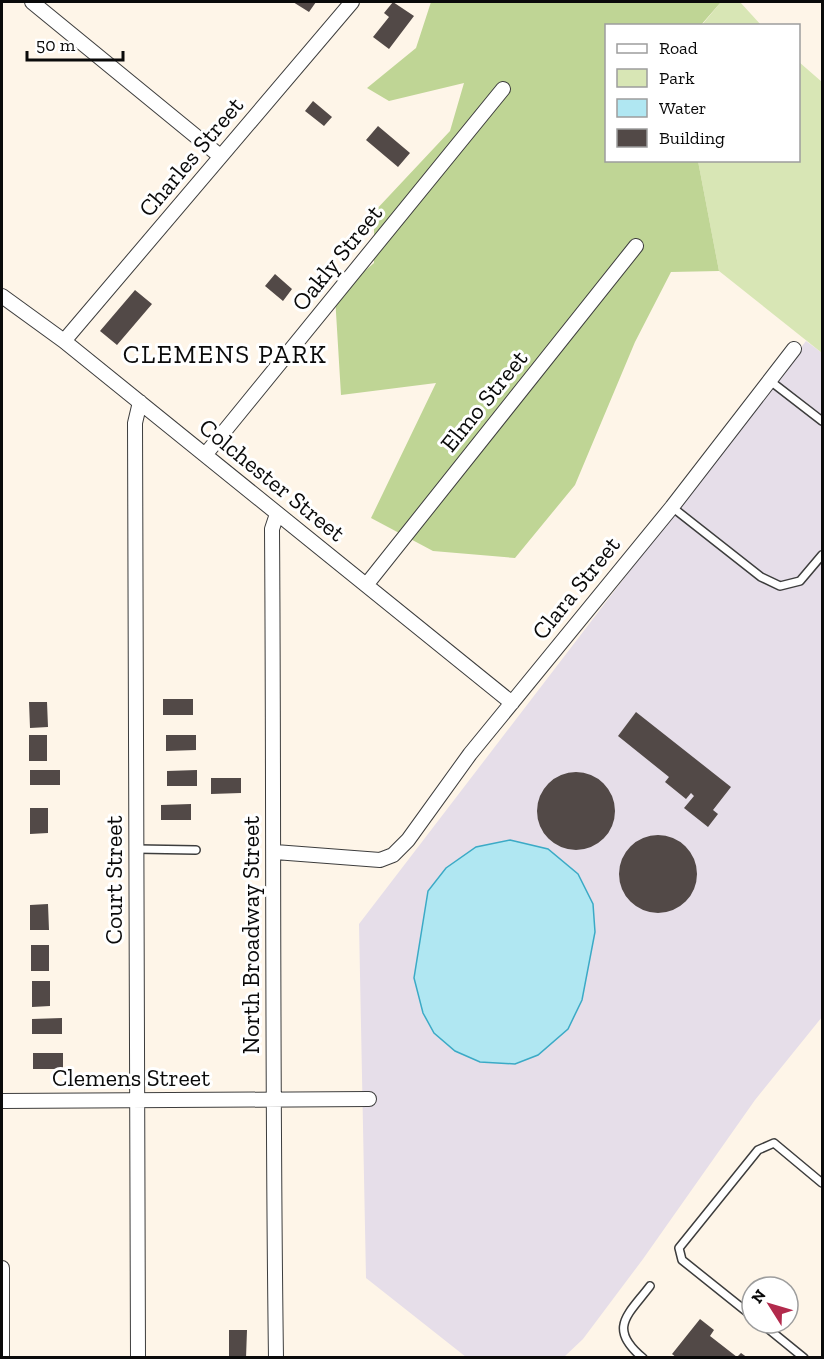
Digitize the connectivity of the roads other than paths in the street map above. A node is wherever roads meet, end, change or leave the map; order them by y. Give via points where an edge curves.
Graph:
1 (32, 2) edge
2 (352, 2) edge
3 (503, 89) dead end
4 (220, 156) junction
5 (636, 246) dead end
6 (2, 296) edge
7 (64, 341) junction
8 (794, 349) dead end
9 (769, 380) junction
10 (140, 402) junction
11 (822, 421) edge
12 (205, 455) junction
13 (672, 507) junction
14 (277, 514) junction
15 (822, 555) edge
16 (367, 584) junction
17 (512, 703) junction
18 (137, 849) junction
19 (196, 850) dead end
20 (274, 852) junction
21 (273, 1099) junction
22 (369, 1099) dead end
23 (2, 1101) edge
24 (136, 1101) junction
25 (822, 1182) edge
26 (2, 1268) edge
27 (650, 1286) dead end
28 (740, 1306) edge
29 (776, 1335) edge
30 (2, 1358) edge
31 (138, 1358) edge
32 (276, 1358) edge
33 (643, 1358) edge
34 (804, 1358) edge

1 - 4 street
2 - 4 street, Charles Street
3 - 12 street, Oakly Street
4 - 7 street, Charles Street
5 - 16 street, Elmo Street
6 - 7 street, Colchester Street
7 - 10 street, Colchester Street
8 - 9 street, Clara Street
9 - 11 lane
9 - 13 street, Clara Street
10 - 12 street, Colchester Street
10 - 18 street, Court Street via 135,423
12 - 14 street, Colchester Street
13 - 15 lane via 761,577 780,586 800,581
13 - 17 street, Clara Street
14 - 16 street, Colchester Street
14 - 20 street, North Broadway Street via 272,529
16 - 17 street, Colchester Street
17 - 20 street, Clara Street via 393,855 380,860
18 - 19 lane
18 - 24 street, Court Street
20 - 21 street, North Broadway Street
21 - 22 street, Clemens Street
21 - 24 street, Clemens Street
21 - 32 street, North Broadway Street
23 - 24 street, Clemens Street
24 - 31 street, Court Street
25 - 28 lane via 774,1143 758,1150 679,1248 682,1260
26 - 30 street
27 - 33 lane via 623,1327 624,1338
29 - 34 lane

